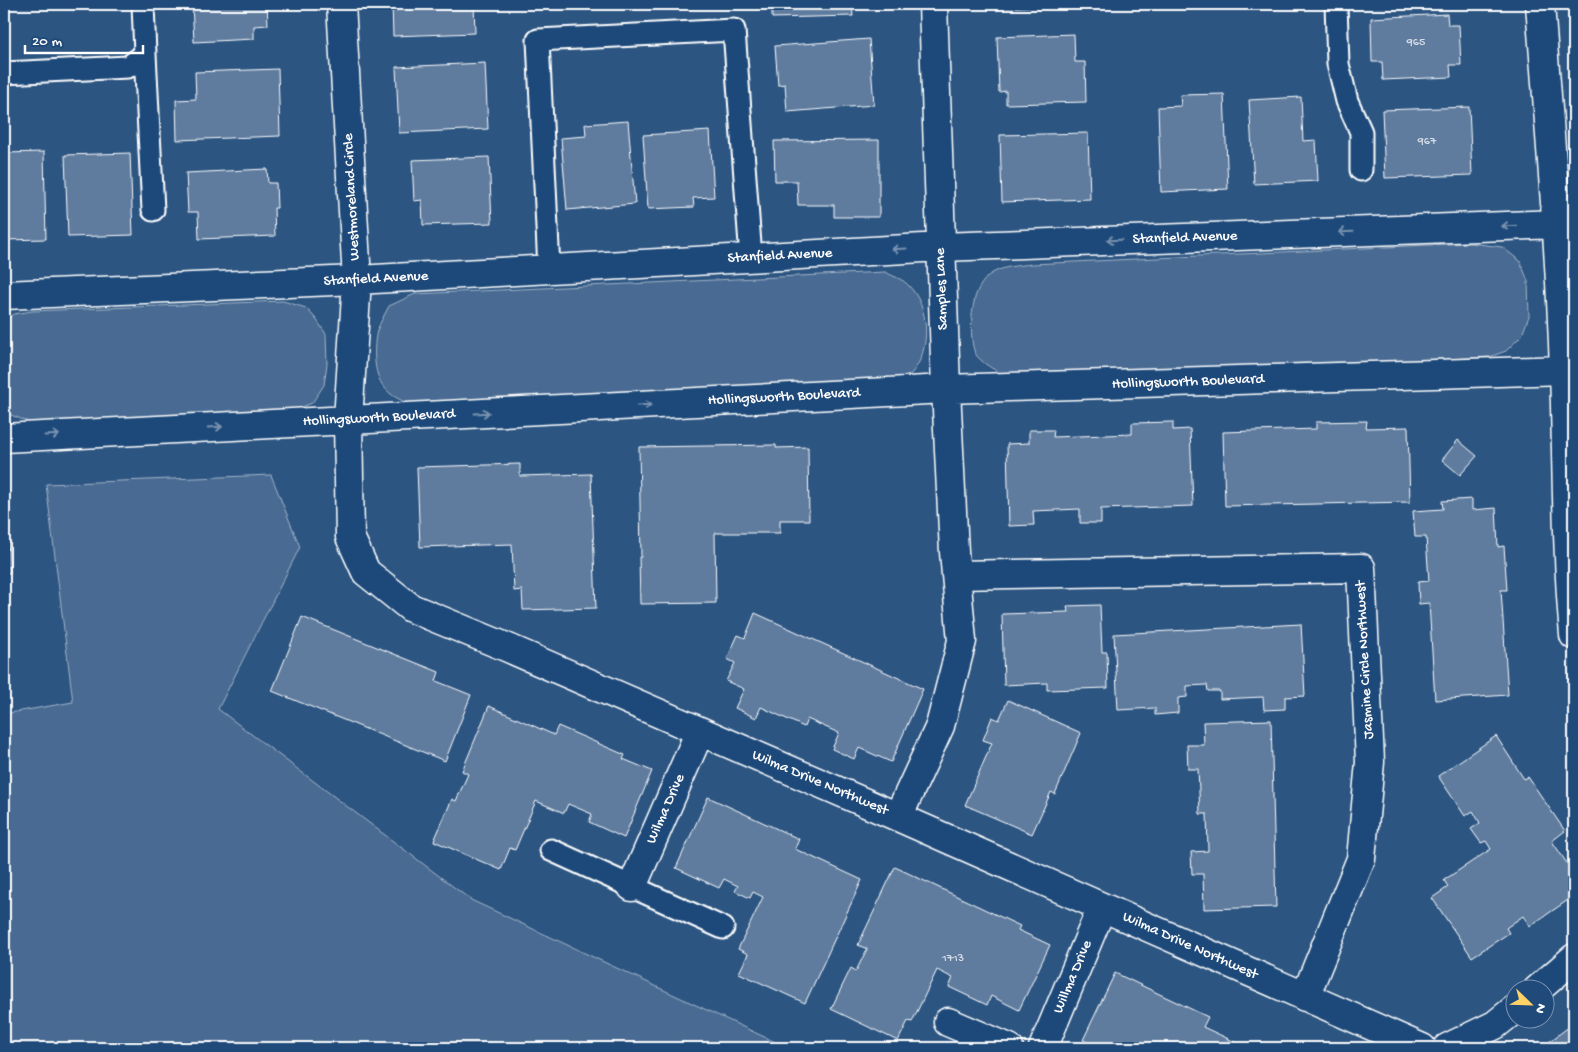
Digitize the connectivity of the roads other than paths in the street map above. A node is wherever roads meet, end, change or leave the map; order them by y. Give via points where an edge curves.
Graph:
1 (143, 4) edge
2 (341, 4) edge
3 (933, 4) edge
4 (1336, 4) edge
5 (1540, 4) edge
6 (145, 54) junction
7 (4, 74) edge
8 (1361, 170) dead end
9 (153, 210) dead end
10 (1557, 224) junction
11 (940, 247) junction
12 (751, 258) junction
13 (549, 269) junction
14 (356, 280) junction
15 (4, 295) edge
16 (1564, 370) junction
17 (946, 389) junction
18 (348, 420) junction
19 (4, 438) edge
20 (956, 575) junction
21 (1574, 635) edge
22 (700, 731) junction
23 (898, 816) junction
24 (550, 850) dead end
25 (632, 887) junction
26 (1102, 907) junction
27 (723, 928) dead end
28 (1574, 958) edge
29 (1549, 980) edge
30 (1305, 996) junction
31 (1506, 1016) edge
32 (948, 1022) dead end
33 (1009, 1048) edge
34 (1043, 1048) edge
35 (1442, 1048) edge

1 - 6 lane
2 - 14 street, Westmoreland Circle
3 - 11 street, Samples Lane
4 - 8 lane via 1338,64 1347,100 1360,132
5 - 10 street
6 - 7 lane via 128,66
6 - 9 lane
10 -> 11 street, Stanfield Avenue
10 - 16 street
11 -> 12 street, Stanfield Avenue
11 - 17 street, Samples Lane
12 - 13 street, Stanfield Avenue
12 - 13 lane via 734,30 538,40
13 - 14 street, Stanfield Avenue
14 - 15 street, Stanfield Avenue
14 - 18 street, Westmoreland Circle
16 - 17 street, Hollingsworth Boulevard
16 - 21 street via 1569,574
18 -> 17 street, Hollingsworth Boulevard
17 - 20 street, Samples Lane
19 -> 18 street, Hollingsworth Boulevard
18 - 22 street, Wilma Drive Northwest via 350,537 366,572 411,608
20 - 23 street, Samples Lane via 962,641 940,726
20 - 30 street, Jasmine Circle Northwest via 1361,568 1370,762 1362,859
22 - 23 street, Wilma Drive Northwest
22 - 25 street, Wilma Drive
23 - 26 street, Wilma Drive Northwest
24 - 25 lane
25 - 27 lane
26 - 30 street, Wilma Drive Northwest
26 - 34 street, Willma Drive
28 - 29 street
30 - 35 street, Wilma Drive Northwest
31 - 35 street, Wilma Drive Northwest via 1495,1025
32 - 33 street

